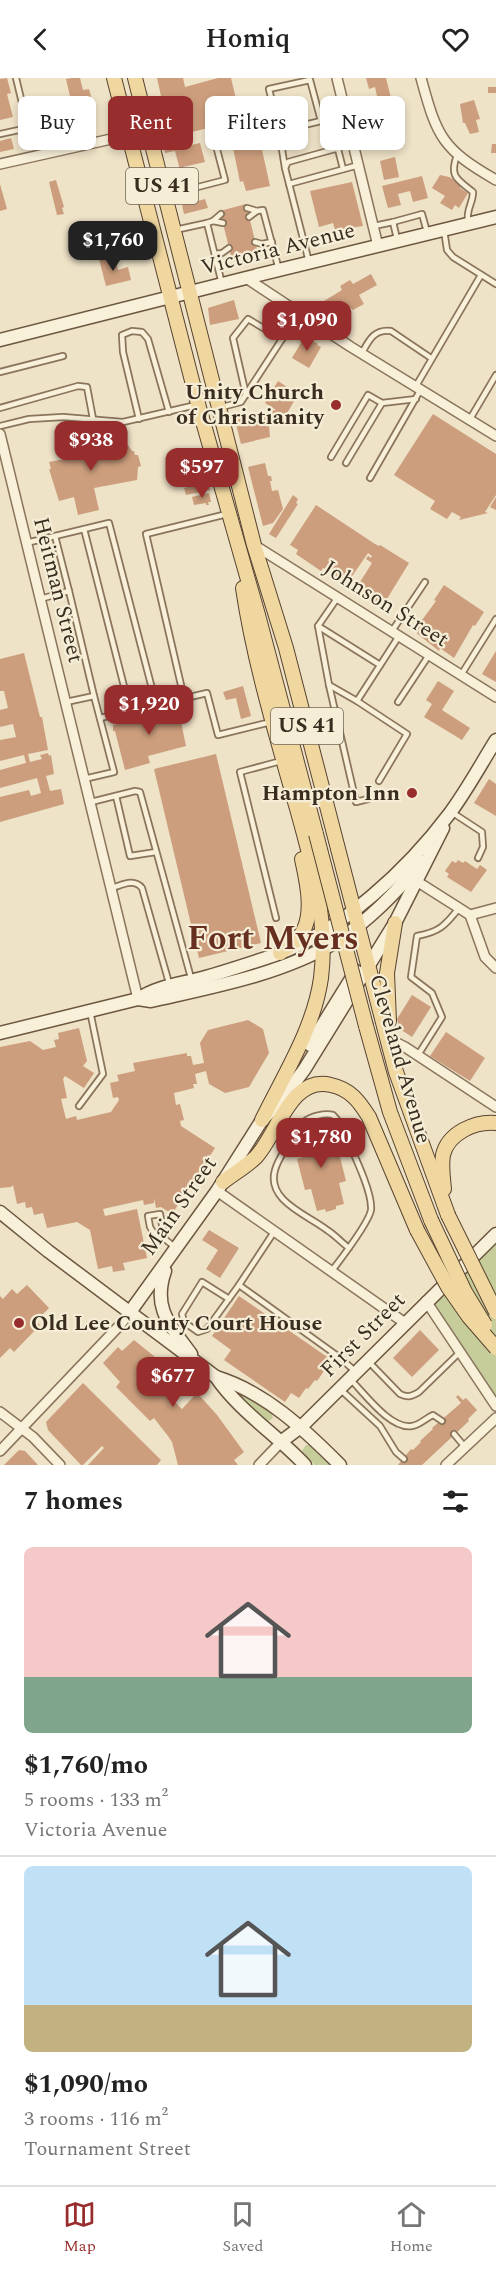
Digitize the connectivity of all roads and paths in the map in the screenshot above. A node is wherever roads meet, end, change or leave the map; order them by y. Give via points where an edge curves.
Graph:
1 (16, 78) edge
2 (114, 78) edge
3 (135, 78) edge
4 (338, 78) edge
5 (421, 78) edge
6 (119, 96) edge
7 (271, 96) edge
8 (320, 117) edge
9 (0, 134) edge
10 (108, 140) edge
11 (133, 150) edge
12 (217, 150) edge
13 (282, 150) edge
14 (331, 150) edge
15 (338, 150) edge
16 (457, 155) junction
17 (0, 164) edge
18 (359, 165) junction
19 (285, 168) junction
20 (343, 169) junction
21 (496, 180) edge
22 (289, 184) junction
23 (164, 196) junction
24 (248, 208) dead end
25 (257, 211) junction
26 (221, 214) dead end
27 (249, 217) dead end
28 (496, 217) edge
29 (210, 222) junction
30 (393, 222) junction
31 (223, 223) dead end
32 (469, 224) junction
33 (374, 226) junction
34 (444, 230) junction
35 (173, 231) junction
36 (428, 234) junction
37 (398, 241) junction
38 (255, 242) dead end
39 (272, 242) junction
40 (262, 244) junction
41 (378, 246) junction
42 (229, 248) dead end
43 (257, 249) dead end
44 (222, 253) junction
45 (215, 254) junction
46 (231, 256) dead end
47 (309, 262) junction
48 (279, 270) junction
49 (481, 275) junction
50 (246, 278) junction
51 (222, 284) junction
52 (496, 284) edge
53 (189, 293) junction
54 (170, 298) junction
55 (299, 313) junction
56 (282, 339) junction
57 (0, 340) edge
58 (362, 353) junction
59 (63, 356) dead end
60 (431, 358) junction
61 (0, 372) edge
62 (496, 375) edge
63 (419, 387) junction
64 (246, 394) junction
65 (416, 399) junction
66 (382, 403) junction
67 (198, 404) junction
68 (0, 408) edge
69 (219, 408) junction
70 (169, 412) junction
71 (93, 419) junction
72 (139, 419) junction
73 (470, 419) junction
74 (0, 426) edge
75 (0, 436) edge
76 (496, 436) edge
77 (331, 457) dead end
78 (346, 463) dead end
79 (370, 478) dead end
80 (230, 513) junction
81 (84, 529) junction
82 (55, 536) junction
83 (236, 538) junction
84 (26, 543) junction
85 (254, 544) junction
86 (425, 582) dead end
87 (69, 591) junction
88 (338, 597) junction
89 (40, 598) junction
90 (496, 619) edge
91 (318, 626) junction
92 (395, 634) junction
93 (429, 655) junction
94 (380, 665) junction
95 (461, 675) junction
96 (329, 685) junction
97 (94, 696) junction
98 (496, 697) edge
99 (184, 698) junction
100 (357, 701) junction
101 (65, 702) junction
102 (398, 702) dead end
103 (156, 704) junction
104 (130, 710) junction
105 (100, 718) junction
106 (274, 721) junction
107 (496, 740) edge
108 (284, 760) junction
109 (84, 779) junction
110 (289, 780) junction
111 (379, 781) dead end
112 (116, 796) junction
113 (368, 799) dead end
114 (90, 802) junction
115 (451, 812) junction
116 (433, 850) junction
117 (156, 852) junction
118 (478, 858) dead end
119 (417, 882) junction
120 (110, 888) junction
121 (355, 908) junction
122 (459, 908) junction
123 (496, 908) edge
124 (470, 915) junction
125 (276, 918) dead end
126 (395, 923) junction
127 (359, 925) junction
128 (323, 931) junction
129 (336, 941) junction
130 (322, 949) junction
131 (365, 950) junction
132 (280, 953) junction
133 (368, 968) junction
134 (496, 968) edge
135 (321, 977) junction
136 (191, 981) junction
137 (170, 986) junction
138 (138, 999) junction
139 (90, 1011) junction
140 (0, 1033) edge
141 (387, 1038) junction
142 (418, 1055) junction
143 (304, 1070) junction
144 (79, 1106) dead end
145 (496, 1107) edge
146 (262, 1120) junction
147 (496, 1123) edge
148 (346, 1138) junction
149 (330, 1141) dead end
150 (301, 1147) dead end
151 (287, 1149) junction
152 (220, 1186) junction
153 (0, 1212) edge
154 (447, 1212) junction
155 (274, 1232) junction
156 (496, 1234) edge
157 (161, 1236) junction
158 (349, 1248) junction
159 (173, 1252) junction
160 (331, 1272) junction
161 (239, 1285) junction
162 (229, 1299) junction
163 (426, 1301) junction
164 (130, 1312) junction
165 (496, 1312) edge
166 (405, 1323) junction
167 (496, 1343) edge
168 (496, 1348) edge
169 (459, 1353) junction
170 (367, 1360) junction
171 (199, 1365) junction
172 (353, 1375) junction
173 (216, 1377) junction
174 (339, 1389) junction
175 (496, 1406) edge
176 (0, 1412) edge
177 (496, 1418) edge
178 (442, 1421) dead end
179 (302, 1426) junction
180 (21, 1428) junction
181 (454, 1434) dead end
182 (282, 1441) junction
183 (465, 1447) junction
184 (0, 1451) edge
185 (404, 1459) dead end
186 (60, 1465) edge
187 (259, 1465) edge
188 (305, 1465) edge
189 (340, 1465) edge
190 (446, 1465) edge

1 - 9 lane via 28,128
2 - 6 main road, Cleveland Avenue / US 41
3 - 23 main road, Cleveland Avenue / US 41
4 - 18 street
5 - 16 street via 435,127
7 - 8 lane via 269,89 310,80
10 - 17 street
11 - 54 main road, Cleveland Avenue / US 41
12 - 23 lane via 225,180
13 - 19 lane
14 - 19 lane via 288,162
15 - 20 lane
16 - 21 street
16 - 32 lane via 453,173 473,192 467,210
18 - 20 lane
18 - 33 street
19 - 22 lane
20 - 22 lane
22 - 47 lane
23 - 35 main road, Cleveland Avenue / US 41
24 - 25 lane
25 - 27 lane
25 - 39 lane via 264,210
26 - 29 lane
28 - 32 main road, Victoria Avenue
29 - 31 lane
29 - 35 lane
29 - 45 lane
30 - 33 lane
30 - 36 lane via 422,214
30 - 37 lane
32 - 34 main road, Victoria Avenue
33 - 41 street
34 - 36 main road, Victoria Avenue
34 - 49 lane via 447,250
35 - 53 main road, Cleveland Avenue / US 41
36 - 37 main road, Victoria Avenue
37 - 41 main road, Victoria Avenue
38 - 40 lane
39 - 40 lane
39 - 48 lane
40 - 43 lane
41 - 47 main road, Victoria Avenue
42 - 44 lane
44 - 45 lane
44 - 46 lane
45 - 51 lane
47 - 48 main road, Victoria Avenue
48 - 50 main road, Victoria Avenue
49 - 52 lane
49 - 60 lane
50 - 51 main road, Victoria Avenue
50 - 55 street
51 - 53 main road, Victoria Avenue
53 - 54 main road, Victoria Avenue
53 - 69 main road, Cleveland Avenue / US 41
54 - 57 main road, Victoria Avenue
54 - 67 main road, Cleveland Avenue / US 41
55 - 56 lane
55 - 58 street
56 - 64 lane
56 - 64 lane via 248,319 233,338
58 - 60 lane via 375,333 385,330
58 - 63 street
59 - 61 lane
60 - 63 lane
62 - 73 lane
63 - 65 lane
63 - 73 street
64 - 69 lane via 242,402
65 - 66 lane
65 - 79 lane
66 - 77 lane via 368,395
66 - 78 lane
67 - 70 lane
67 - 80 main road, Cleveland Avenue / US 41
68 - 71 lane via 78,386 87,387
69 - 85 main road, Cleveland Avenue / US 41
70 - 72 lane
70 - 72 lane via 148,339 142,332 132,332 122,335 123,352
71 - 72 lane via 123,423
71 - 74 lane via 29,419
73 - 76 street
75 - 84 street, Heitman Street
80 - 83 main road, Cleveland Avenue / US 41
80 - 99 lane via 146,534
81 - 82 lane
81 - 103 lane via 109,523
81 - 104 lane
82 - 84 lane
82 - 87 lane
83 - 106 main road via 252,635
83 - 167 main road, Cleveland Avenue / US 41, bridge via 390,1112 431,1220 465,1292
84 - 89 street, Heitman Street
85 - 88 street, Johnson Street
85 - 121 main road, Cleveland Avenue / US 41 via 286,648
86 - 92 lane
87 - 89 lane
87 - 97 lane
88 - 91 lane
88 - 92 street, Johnson Street
89 - 101 street, Heitman Street
90 - 95 lane
91 - 94 lane
91 - 96 lane
92 - 93 street, Johnson Street
92 - 94 lane
93 - 95 street, Johnson Street
93 - 102 lane
94 - 100 lane
95 - 98 street, Johnson Street
96 - 100 lane
96 - 113 lane via 356,802
97 - 101 lane
97 - 105 lane
99 - 103 lane
99 - 106 lane via 207,693 218,735
100 - 111 lane via 407,734
101 - 109 street, Heitman Street
103 - 104 lane
104 - 105 lane
105 - 109 lane via 114,772
106 - 108 main road
107 - 115 main road
108 - 110 main road
108 - 125 lane via 240,772
109 - 114 street, Heitman Street
110 - 128 main road via 315,879
110 - 132 main road via 308,908 307,924 300,937
112 - 114 lane
112 - 117 lane via 140,792
112 - 117 lane via 130,856
114 - 120 street, Heitman Street
115 - 116 main road
115 - 118 lane via 482,832 483,847
115 - 121 main road via 399,871
116 - 119 main road, Main Street
116 - 127 main road via 396,892
117 - 136 lane
119 - 122 street
119 - 126 main road, Main Street
120 - 137 lane via 132,882 142,888
120 - 138 street, Heitman Street
121 - 127 main road, Cleveland Avenue / US 41
121 - 128 main road
121 - 129 main road
122 - 124 street
122 - 142 lane via 444,926 417,936 411,977 432,993 442,1017
123 - 124 street
124 - 134 street via 484,957
126 - 133 main road, Main Street
126 - 141 main road via 387,973
127 - 129 main road
127 - 131 main road, Cleveland Avenue / US 41
128 - 130 main road
128 - 132 main road
129 - 130 main road
129 - 135 main road
130 - 135 main road
130 - 138 main road via 268,972 151,1001
131 - 133 main road, Cleveland Avenue / US 41
131 - 143 main road via 360,965 308,1049
132 - 136 main road
133 - 141 main road, Cleveland Avenue / US 41
133 - 143 main road, Main Street
135 - 146 main road via 310,1019
136 - 137 main road
137 - 138 main road via 149,991
138 - 139 main road
139 - 140 main road
139 - 144 lane via 103,1074
141 - 142 street
141 - 154 main road, Cleveland Avenue / US 41
142 - 145 street
143 - 146 main road, Main Street
146 - 152 main road, Main Street
147 - 154 main road via 469,1127 450,1141 442,1173
148 - 149 lane
148 - 151 lane via 337,1118 329,1114 304,1122
148 - 158 lane via 367,1188 371,1211
150 - 151 lane
151 - 158 lane via 275,1170 277,1190 283,1199
152 - 155 street
152 - 159 main road, Main Street
152 - 168 main road, bridge via 256,1157 302,1089 317,1083 334,1085 352,1095 369,1117 417,1230 448,1287
153 - 164 main road
154 - 165 main road, Cleveland Avenue / US 41, bridge
155 - 160 street
155 - 161 lane
156 - 163 main road, First Street
157 - 157 lane via 155,1235 148,1216 160,1214
157 - 159 lane
158 - 160 lane
159 - 164 main road, Main Street
159 - 171 main road via 159,1286 161,1306
160 - 166 street
161 - 162 lane
161 - 172 lane via 339,1357
162 - 162 lane via 202,1282 182,1314 183,1322 198,1332 207,1329
163 - 166 main road, First Street
163 - 169 street
164 - 171 main road
164 - 180 street, Main Street
166 - 170 main road, First Street
169 - 170 lane via 419,1392 406,1397
169 - 175 street
170 - 172 main road, First Street
171 - 173 main road
172 - 174 main road, First Street
172 - 178 lane via 393,1422 414,1426 433,1414
173 - 179 main road via 240,1384
173 - 182 main road via 226,1392
174 - 179 main road, First Street
174 - 185 lane via 380,1426
176 - 180 street
177 - 183 street
179 - 182 main road, First Street
179 - 189 main road
180 - 184 street, Main Street
180 - 186 street
181 - 183 lane
182 - 187 street, First Street
182 - 188 main road
183 - 190 street

